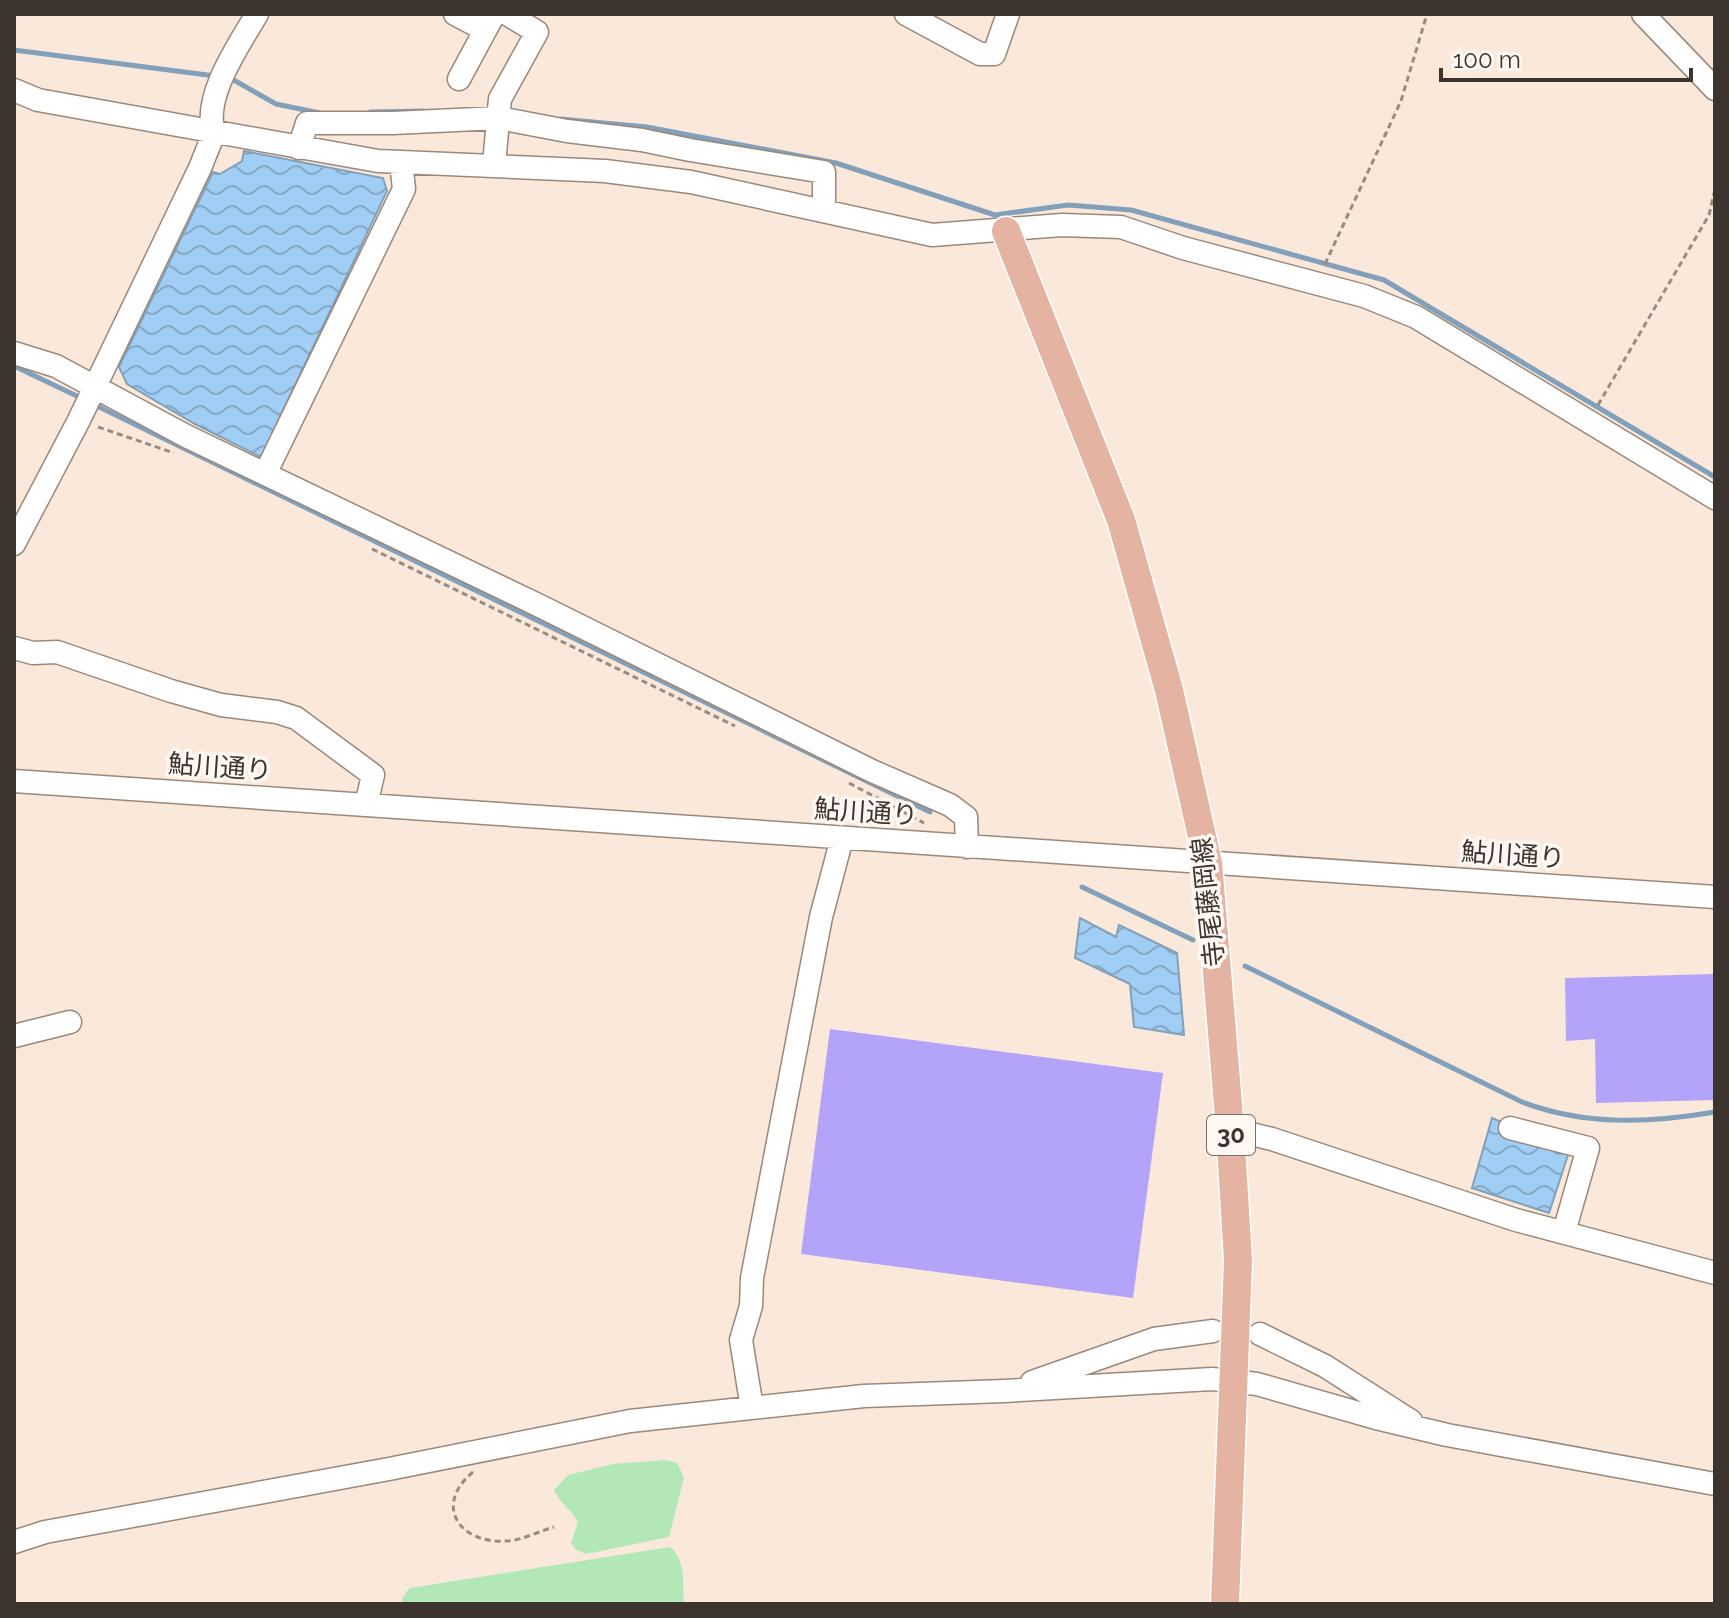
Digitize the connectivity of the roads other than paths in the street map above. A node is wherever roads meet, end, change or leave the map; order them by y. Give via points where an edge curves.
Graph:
1 (257, 14) edge
2 (455, 14) edge
3 (507, 14) edge
4 (906, 14) edge
5 (1008, 14) edge
6 (1643, 14) edge
7 (490, 22) edge
8 (459, 79) dead end
9 (1715, 89) edge
10 (14, 90) edge
11 (499, 118) junction
12 (214, 133) junction
13 (299, 148) junction
14 (401, 162) junction
15 (494, 164) junction
16 (824, 210) junction
17 (1006, 231) junction
18 (14, 353) edge
19 (93, 390) junction
20 (265, 474) junction
21 (1715, 498) edge
22 (14, 544) edge
23 (14, 648) edge
24 (14, 781) edge
25 (366, 805) junction
26 (842, 838) junction
27 (967, 847) junction
28 (1208, 863) junction
29 (1715, 897) edge
30 (70, 1022) dead end
31 (14, 1036) edge
32 (1510, 1128) dead end
33 (1230, 1129) junction
34 (1564, 1232) junction
35 (1715, 1273) edge
36 (1213, 1331) dead end
37 (1260, 1334) dead end
38 (1004, 1391) junction
39 (1234, 1394) junction
40 (752, 1408) junction
41 (1447, 1435) junction
42 (1715, 1484) edge
43 (14, 1542) edge
44 (1225, 1604) edge

1 - 12 street via 223,71 211,122
2 - 7 street
3 - 11 street via 537,32 500,99
4 - 5 street via 980,54 994,54
6 - 9 street
7 - 8 street
10 - 12 street via 38,100
11 - 13 street via 307,123
11 - 15 street
11 - 16 street via 824,172
12 - 13 street
12 - 19 street
13 - 14 street
14 - 15 street
14 - 20 street via 404,189
15 - 16 street via 691,182
16 - 17 street via 932,235
17 - 21 street via 1062,225 1121,227 1364,296 1416,317
17 - 28 main road, 寺尾藤岡線 via 1121,520 1169,690
18 - 19 street via 56,366
19 - 20 street
19 - 22 street
20 - 27 street via 950,805 966,817
23 - 25 street via 57,652 209,701 296,718 373,775
24 - 25 street, 鮎川通り
25 - 26 street, 鮎川通り
26 - 27 street, 鮎川通り
26 - 40 street via 821,917 741,1340
27 - 28 street, 鮎川通り
28 - 29 street, 鮎川通り
28 - 33 main road, 寺尾藤岡線 / 30
30 - 31 street
32 - 34 street via 1588,1148
33 - 34 street
33 - 39 main road, 寺尾藤岡線 / 30 via 1238,1260
34 - 35 street
36 - 38 street via 1154,1339
37 - 41 street via 1325,1366 1418,1425
38 - 39 street via 1143,1381
38 - 40 street via 864,1396
39 - 41 street via 1257,1384
39 - 44 main road, 寺尾藤岡線 / 30
40 - 43 street via 630,1421
41 - 42 street

